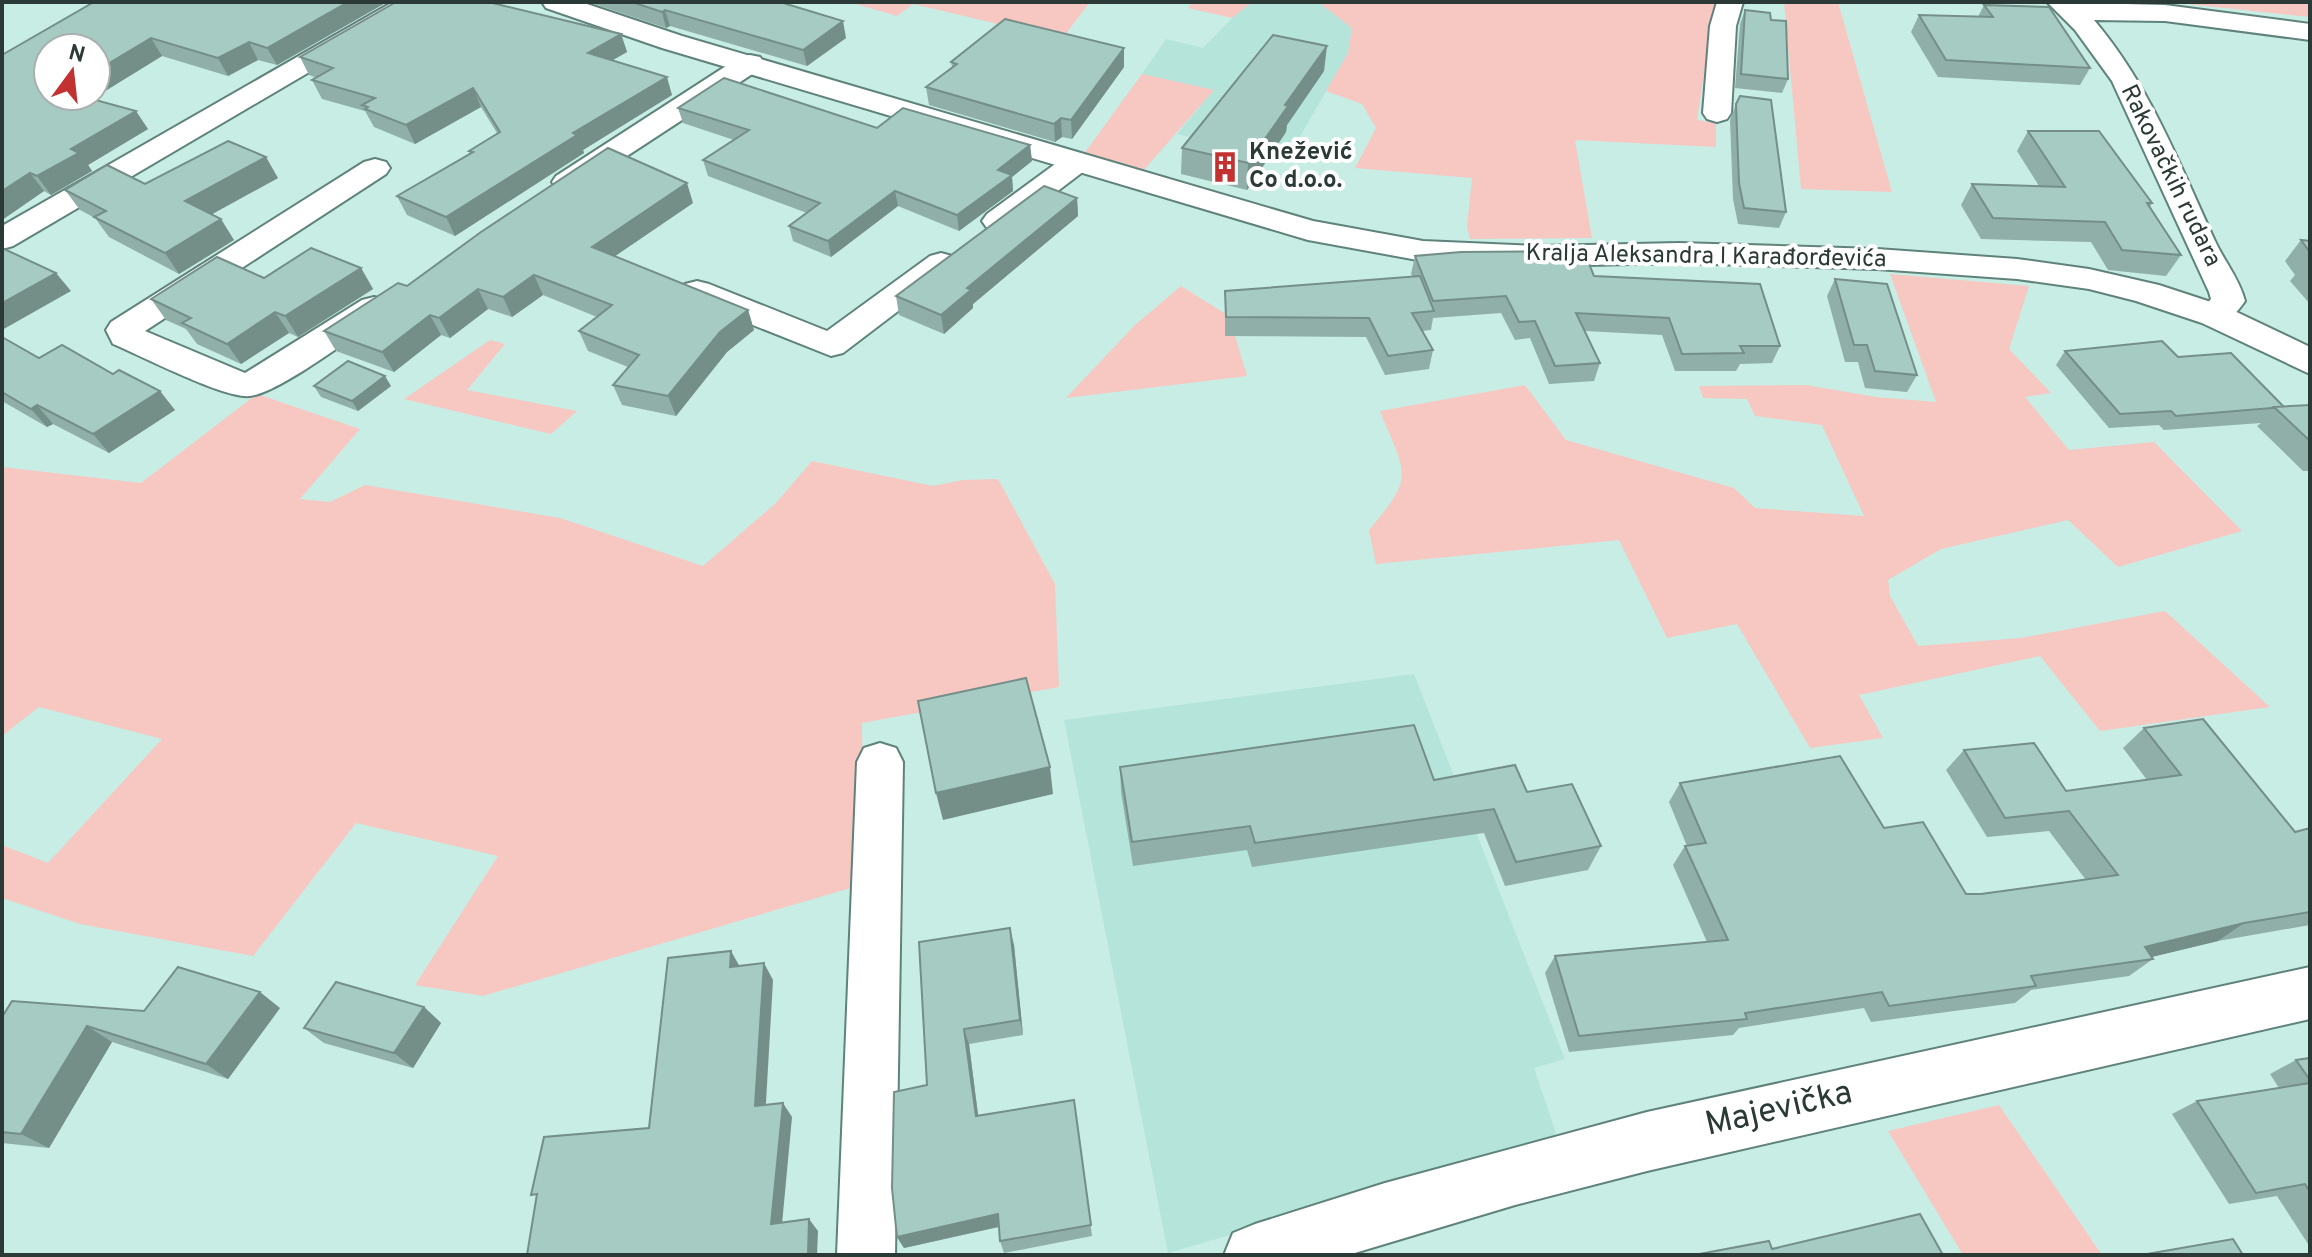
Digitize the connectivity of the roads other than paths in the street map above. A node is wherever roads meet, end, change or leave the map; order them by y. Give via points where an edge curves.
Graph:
1 (411, 2) edge
2 (555, 2) edge
3 (1730, 2) edge
4 (2066, 7) edge
5 (2310, 32) edge
6 (750, 63) junction
7 (1717, 113) dead end
8 (1077, 162) junction
9 (375, 168) dead end
10 (542, 198) edge
11 (2, 239) edge
12 (661, 277) edge
13 (396, 293) edge
14 (2214, 315) junction
15 (2310, 362) edge
16 (880, 762) dead end
17 (2310, 993) edge
18 (866, 1255) edge
19 (1255, 1255) edge

1 - 11 street
2 - 6 street, Kralja Aleksandra I Karađorđevića
3 - 7 street via 1723,26
4 - 5 street via 2175,14
4 - 14 street, Rakovačkih rudara via 2120,74 2157,142 2200,245 2226,285 2228,301
6 - 8 street, Kralja Aleksandra I Karađorđevića
6 - 10 street
8 - 12 street via 831,345
8 - 14 street, Kralja Aleksandra I Karađorđevića via 1308,230 1423,251 1540,256 1679,253 1962,264 2089,279
9 - 13 street via 123,330 125,336 248,385
14 - 15 street, Kralja Aleksandra I Karađorđevića
16 - 18 street
17 - 19 street, Majevička via 1619,1148 1465,1189

